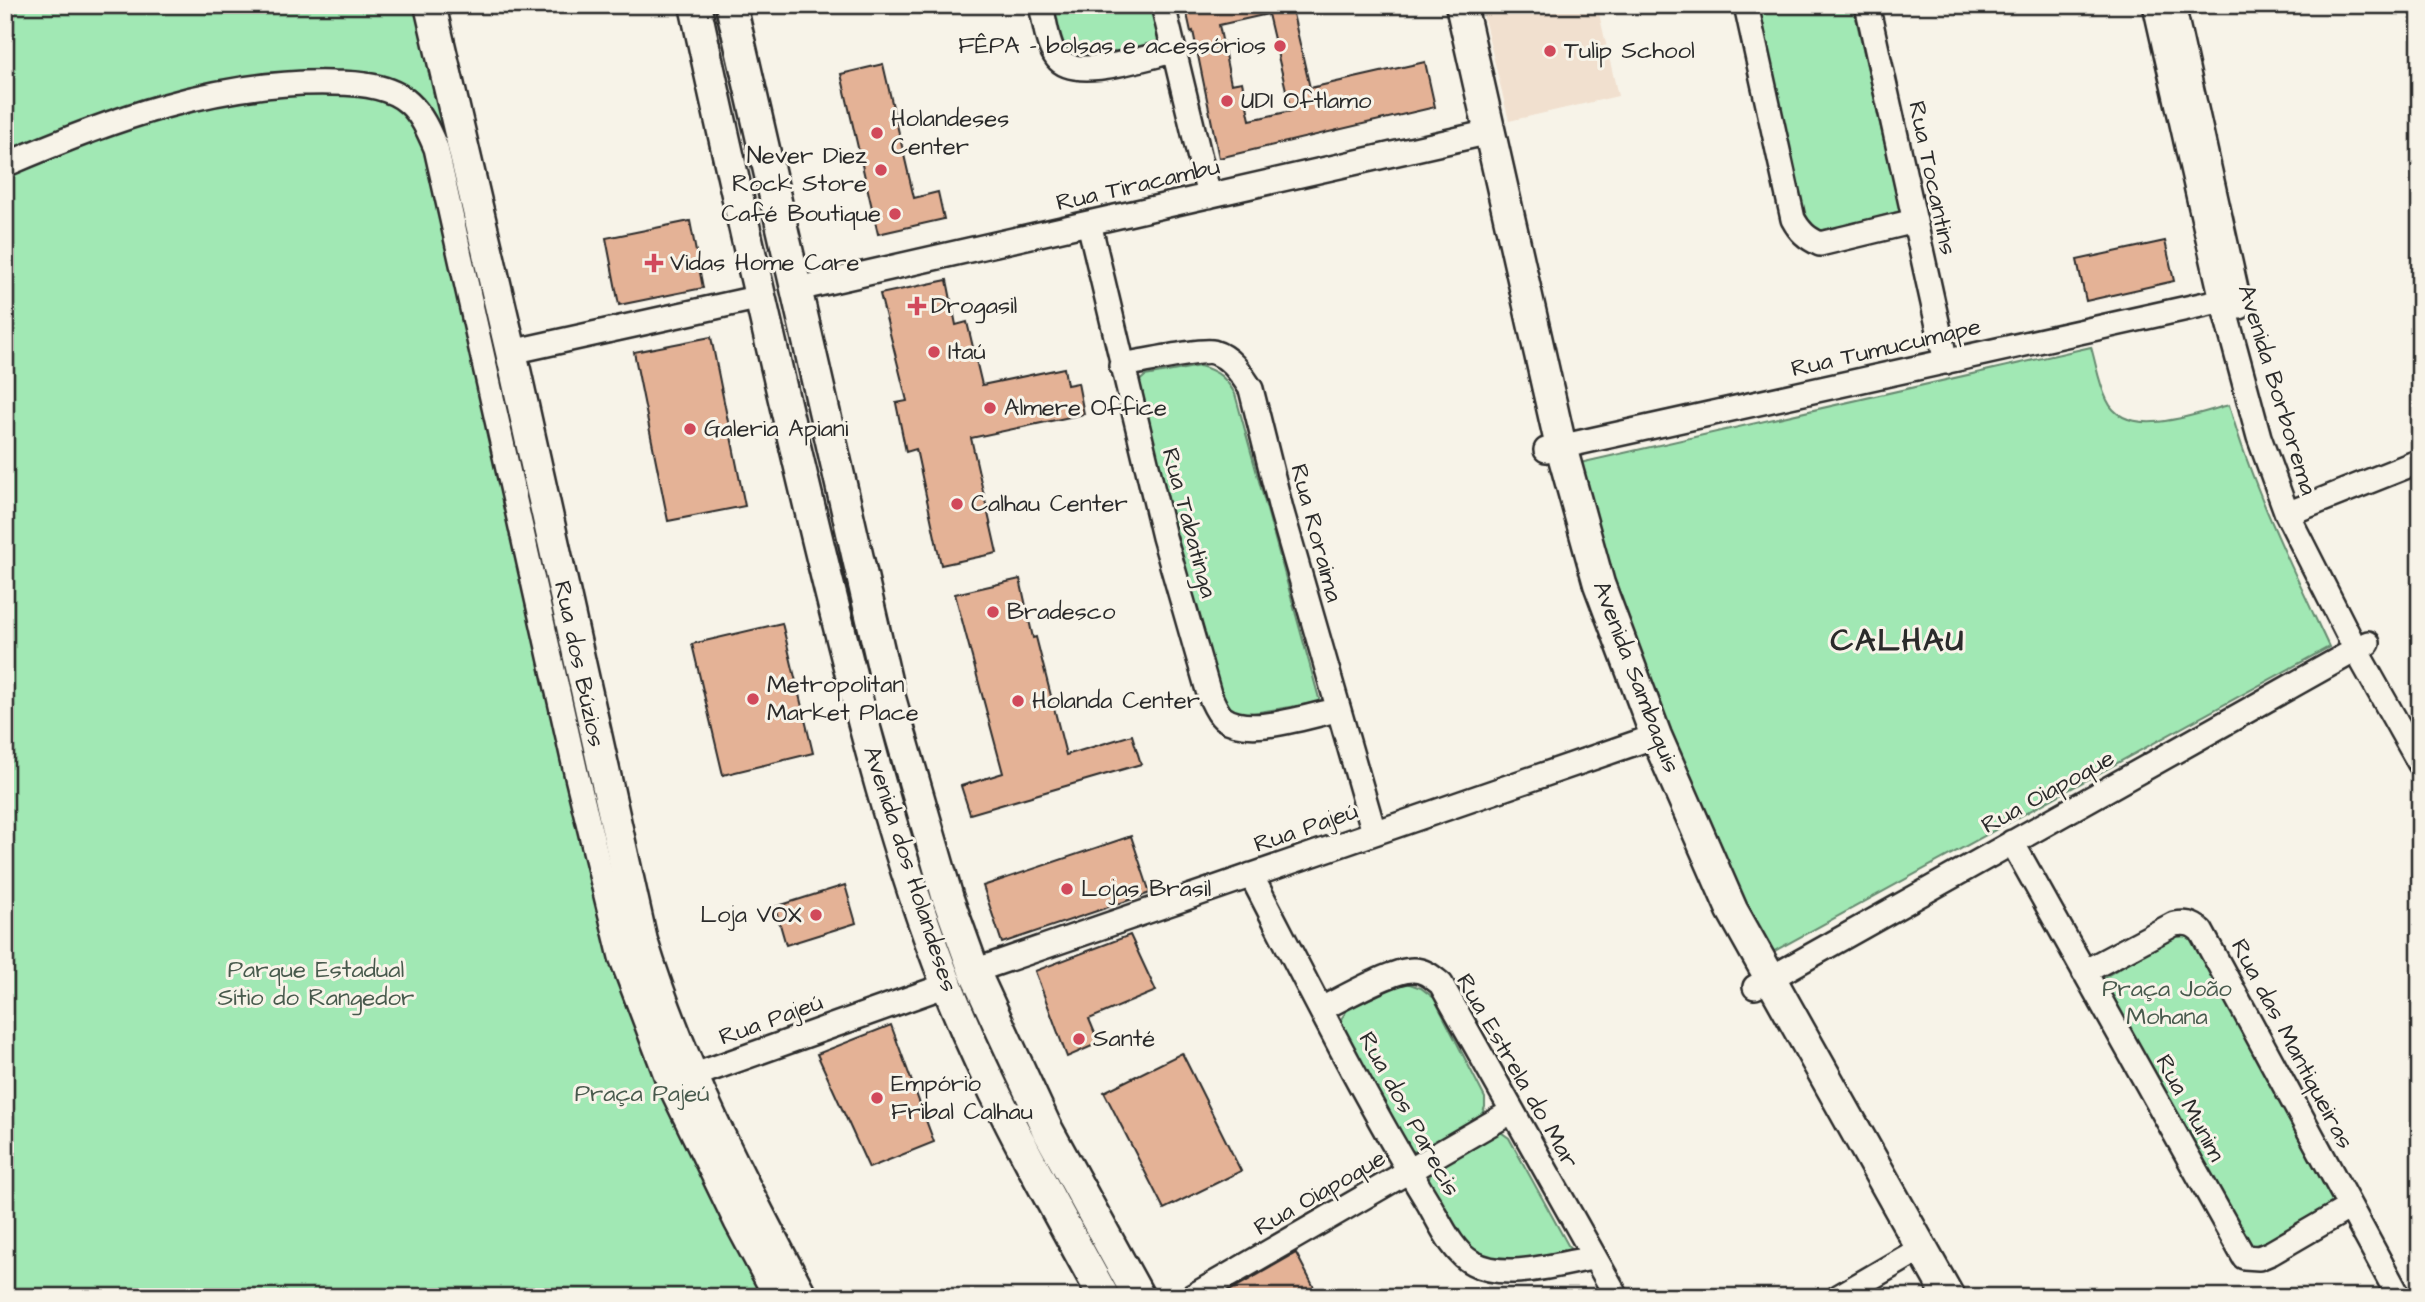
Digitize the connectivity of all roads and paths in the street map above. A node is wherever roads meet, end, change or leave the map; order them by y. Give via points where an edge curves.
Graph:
1 (430, 5) edge
2 (695, 5) edge
3 (731, 5) edge
4 (1041, 5) edge
5 (1163, 5) edge
6 (1445, 5) edge
7 (1461, 5) edge
8 (1746, 5) edge
9 (1867, 5) edge
10 (2155, 5) edge
11 (2173, 5) edge
12 (1174, 51) junction
13 (709, 70) junction
14 (1482, 134) junction
15 (5, 164) edge
16 (773, 186) junction
17 (1209, 196) junction
18 (1915, 221) junction
19 (1089, 223) junction
20 (745, 228) junction
21 (797, 289) junction
22 (761, 297) junction
23 (2229, 299) junction
24 (511, 352) junction
25 (1946, 362) junction
26 (1121, 365) junction
27 (816, 371) junction
28 (1554, 449) junction
29 (2420, 461) edge
30 (2294, 511) junction
31 (2362, 646) junction
32 (1337, 710) junction
33 (2420, 734) edge
34 (1649, 737) junction
35 (2420, 764) edge
36 (1374, 832) junction
37 (2012, 842) junction
38 (1251, 875) junction
39 (974, 971) junction
40 (2084, 972) junction
41 (1762, 983) junction
42 (947, 985) junction
43 (1321, 1009) junction
44 (692, 1076) junction
45 (1511, 1112) junction
46 (1409, 1172) junction
47 (2350, 1208) junction
48 (1915, 1252) junction
49 (1593, 1258) junction
50 (776, 1297) edge
51 (802, 1297) edge
52 (1104, 1297) edge
53 (1139, 1297) edge
54 (1191, 1297) edge
55 (1617, 1297) edge
56 (1838, 1297) edge
57 (1930, 1297) edge
58 (1949, 1297) edge
59 (2399, 1297) edge

1 - 24 main road, Rua dos Búzios
2 - 13 main road, Avenida dos Holandeses
3 - 16 main road, Avenida dos Holandeses
4 - 12 street via 1050,42 1058,59 1068,66 1090,69
5 - 12 street
6 - 14 main road, Avenida Sambaquis
7 - 14 main road, Avenida Sambaquis
8 - 18 street via 1799,230 1820,244
9 - 18 street, Rua Tocantins
10 - 23 street, Avenida Borborema
11 - 23 street, Avenida Borborema
12 - 17 street
13 - 16 main road via 729,64 739,69 760,161
13 - 20 main road, Avenida dos Holandeses
14 - 17 street, Rua Tiracambu
14 - 28 main road, Avenida Sambaquis
15 - 50 street via 145,110 232,89 354,83 381,88 408,101 424,122 436,148 621,957 670,1086
16 - 21 main road, Avenida dos Holandeses
17 - 19 street, Rua Tiracambu
18 - 25 street, Rua Tocantins
19 - 21 street, Rua Tiracambu
19 - 26 street, Rua Tabatinga
20 - 22 main road, Avenida dos Holandeses
20 - 27 main road via 760,247 789,366 801,375
21 - 27 main road, Avenida dos Holandeses
22 - 24 street
22 - 42 main road, Avenida dos Holandeses via 868,741 893,830
23 - 25 street, Rua Tumucumape
23 - 30 street, Avenida Borborema via 2259,437
24 - 44 main road, Rua dos Búzios via 632,902 656,986
25 - 28 street, Rua Tumucumape
26 - 32 street, Rua Roraima via 1210,351 1227,358 1246,380
26 - 32 street, Rua Tabatinga via 1168,551 1209,694 1221,716 1245,726 1259,726
27 - 39 main road, Avenida dos Holandeses via 890,698 923,819
28 - 34 main road, Avenida Sambaquis via 1585,582
29 - 30 street
30 - 31 street, Avenida Borborema
31 - 33 street, Avenida Borborema
31 - 35 street, Avenida Borborema
31 - 37 street, Rua Oiapoque
32 - 36 street, Rua Roraima
34 - 36 street, Rua Pajeú
34 - 41 main road, Avenida Sambaquis via 1720,920
36 - 38 street, Rua Pajeú
37 - 40 street, Rua Munim
37 - 41 street, Rua Oiapoque
38 - 39 street, Rua Pajeú
38 - 43 street, Rua dos Parecis
39 - 53 main road, Avenida dos Holandeses via 1047,1129
40 - 47 street, Rua Munim via 2244,1257 2271,1253
40 - 47 street, Rua das Mantiqueiras via 2174,924 2184,922 2202,931
41 - 48 main road, Avenida Sambaquis
42 - 44 street, Rua Pajeú
42 - 52 main road, Avenida dos Holandeses via 997,1097
43 - 45 street, Rua Estrela do Mar via 1391,975 1427,972 1441,985
43 - 46 street, Rua dos Parecis
44 - 51 main road, Rua dos Búzios
45 - 46 street, Rua Oiapoque
45 - 49 street, Rua Estrela do Mar
46 - 49 street, Rua dos Parecis via 1469,1262 1509,1272
46 - 54 street, Rua Oiapoque
47 - 59 street, Rua das Mantiqueiras
48 - 56 street
48 - 57 main road, Avenida Sambaquis
48 - 58 main road, Avenida Sambaquis
49 - 55 street, Rua Estrela do Mar

